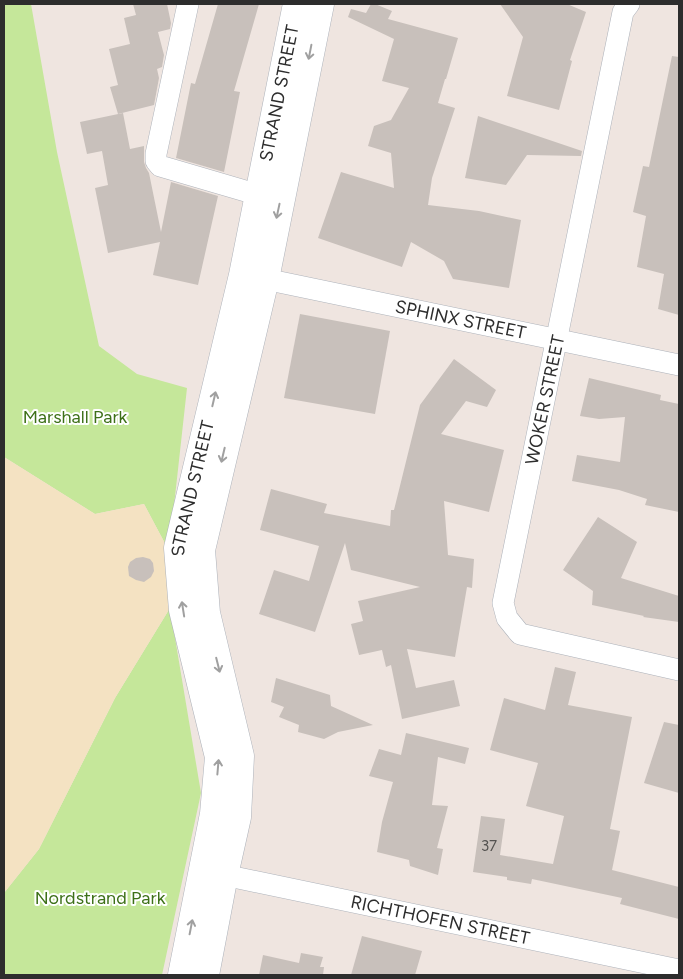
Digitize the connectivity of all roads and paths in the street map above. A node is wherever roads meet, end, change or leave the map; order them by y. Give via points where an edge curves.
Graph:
1 (188, 4) edge
2 (296, 4) edge
3 (320, 4) edge
4 (629, 4) edge
5 (259, 195) junction
6 (254, 277) junction
7 (557, 340) junction
8 (679, 365) edge
9 (679, 670) edge
10 (213, 873) junction
11 (679, 970) edge
12 (182, 975) edge
13 (205, 975) edge

1 - 5 street via 156,161 160,166
2 - 5 street, STRAND STREET
3 -> 6 street, STRAND STREET
4 - 7 street, WOKER STREET via 623,12
5 - 6 street, STRAND STREET
6 - 7 street, SPHINX STREET
6 - 10 street, STRAND STREET via 178,548 183,610 219,757
7 - 8 street, SPHINX STREET
7 - 9 street, WOKER STREET via 503,603 507,618 520,634
10 - 11 street, RICHTHOFEN STREET
12 -> 10 street, STRAND STREET
10 - 13 street, STRAND STREET

